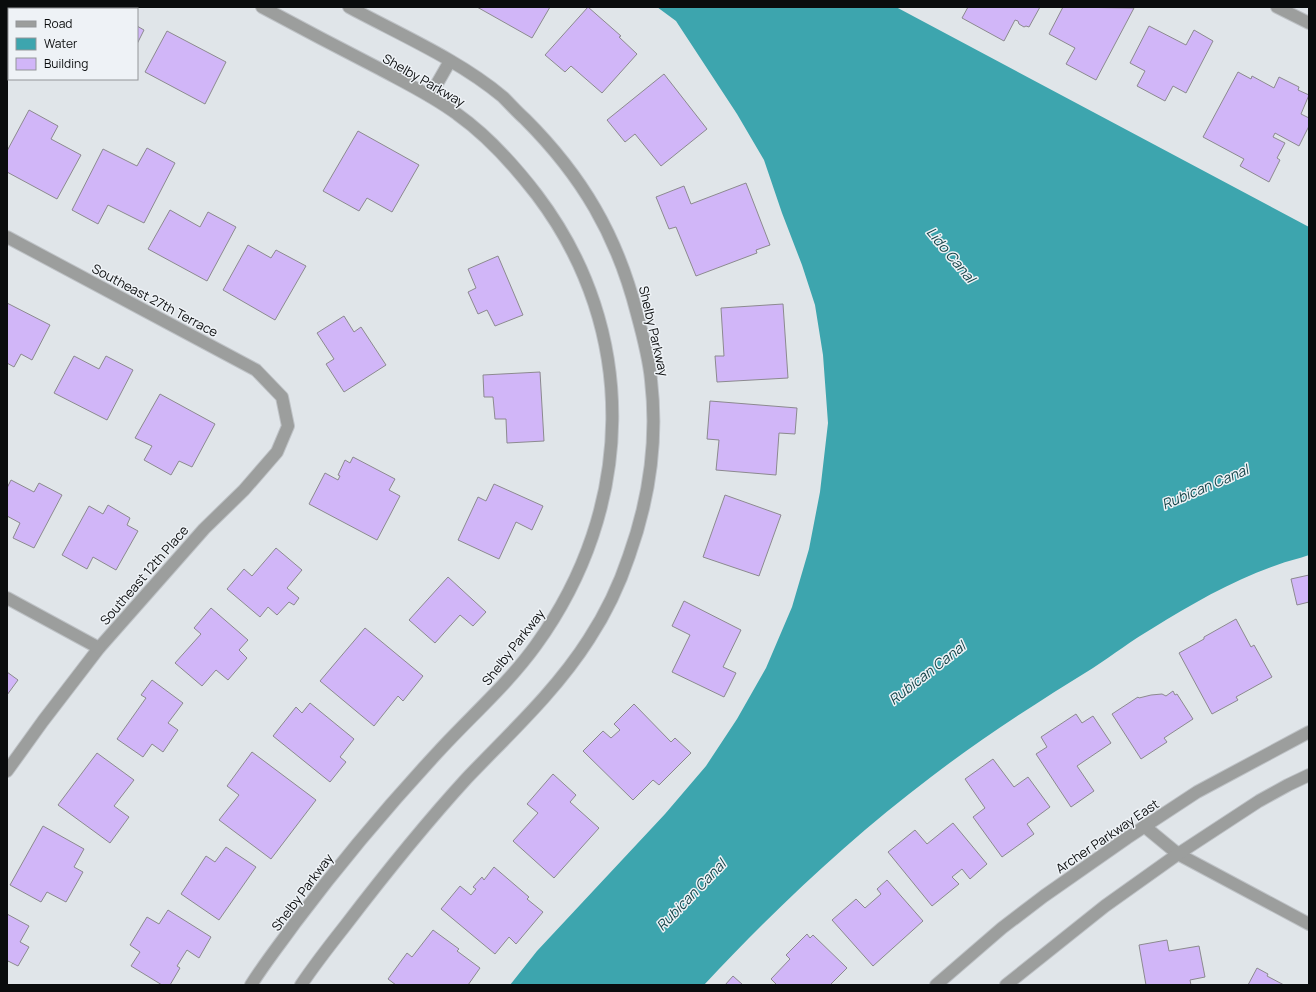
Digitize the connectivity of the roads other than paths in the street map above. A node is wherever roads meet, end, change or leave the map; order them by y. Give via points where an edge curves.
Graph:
1 (262, 7) edge
2 (348, 7) edge
3 (1277, 7) edge
4 (1309, 23) edge
5 (450, 61) junction
6 (430, 96) junction
7 (7, 237) edge
8 (282, 397) joint
9 (7, 598) edge
10 (99, 648) junction
11 (1309, 732) edge
12 (7, 771) edge
13 (1309, 775) edge
14 (1144, 826) junction
15 (1178, 854) junction
16 (1309, 924) edge
17 (251, 985) edge
18 (301, 985) edge
19 (936, 985) edge
20 (1006, 985) edge

1 - 6 street, Shelby Parkway
2 - 5 street, Shelby Parkway
3 - 4 street
5 - 6 street
5 - 18 street, Shelby Parkway via 478,78 503,98 546,141 582,186 610,237 632,292 651,379 653,438 646,499 618,587 604,615 566,672 465,781 379,881
6 - 17 street, Shelby Parkway via 482,134 506,157 549,210 580,265 600,320 612,377 613,436 605,493 580,570 555,618 534,648 512,676 452,736 386,809 331,875
7 - 8 street, Southeast 27th Terrace via 256,370
8 - 10 street, Southeast 12th Place via 288,426 277,452 244,490 204,529
9 - 10 street
10 - 12 street, Southeast 12th Place
11 - 14 street, Archer Parkway East via 1197,792
13 - 15 street via 1259,802
14 - 15 street
14 - 19 street, Archer Parkway East via 1002,928
15 - 16 street
15 - 20 street via 1105,906

